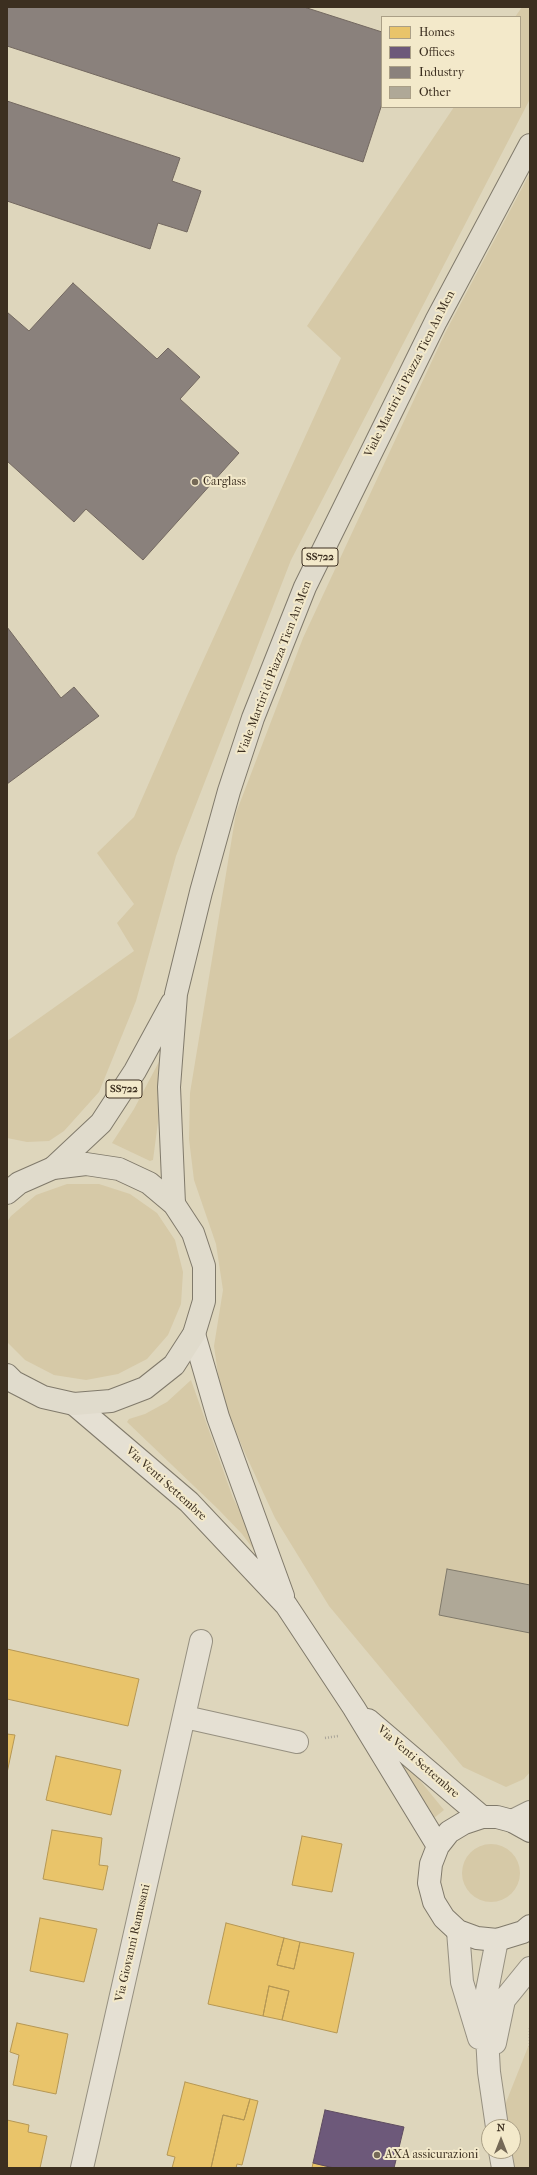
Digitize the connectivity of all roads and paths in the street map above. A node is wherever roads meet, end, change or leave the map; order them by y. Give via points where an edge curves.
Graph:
1 (530, 145) edge
2 (176, 994) junction
3 (53, 1168) junction
4 (7, 1193) edge
5 (174, 1204) junction
6 (194, 1334) junction
7 (9, 1379) edge
8 (74, 1404) junction
9 (286, 1605) junction
10 (201, 1641) dead end
11 (354, 1708) junction
12 (185, 1717) junction
13 (297, 1742) dead end
14 (482, 1817) junction
15 (524, 1821) edge
16 (438, 1846) junction
17 (458, 1931) junction
18 (528, 1931) edge
19 (497, 1940) junction
20 (530, 1968) edge
21 (530, 2028) edge
22 (530, 2049) edge
23 (488, 2072) junction
24 (496, 2119) edge
25 (82, 2168) edge

1 - 2 main road, Viale Martiri di Piazza Tien An Men / SS722 via 436,321 305,587 253,718 229,791
2 - 3 main road, Viale Martiri di Piazza Tien An Men / SS722 via 136,1071 101,1123
2 - 5 main road, Viale Martiri di Piazza Tien An Men / SS722 via 169,1087
3 - 4 main road, Viale Martiri di Piazza Tien An Men via 19,1183
3 - 5 main road, Viale Martiri di Piazza Tien An Men via 86,1164 119,1169 149,1183
5 - 6 main road, Viale Martiri di Piazza Tien An Men via 193,1233 204,1266 204,1301
6 - 8 main road, Viale Martiri di Piazza Tien An Men via 174,1365 145,1388 111,1401
6 - 9 main road, Via Venti Settembre via 218,1417
7 - 8 main road, Viale Martiri di Piazza Tien An Men via 43,1397
8 - 9 main road, Via Venti Settembre via 189,1502
9 - 11 main road, Via Venti Settembre
10 - 12 main road, Via Giovanni Ramusani
11 - 14 main road, Via Venti Settembre
11 - 16 main road, Via Venti Settembre
12 - 13 main road
12 - 25 main road, Via Giovanni Ramusani
14 - 15 main road
14 - 16 main road via 454,1829
16 - 17 main road via 431,1864 429,1883 434,1902 444,1918
17 - 19 main road via 477,1938
17 - 23 main road via 462,1982
18 - 19 main road
19 - 23 main road via 485,2001
20 - 23 main road via 504,2000
21 - 22 path
23 - 24 main road

